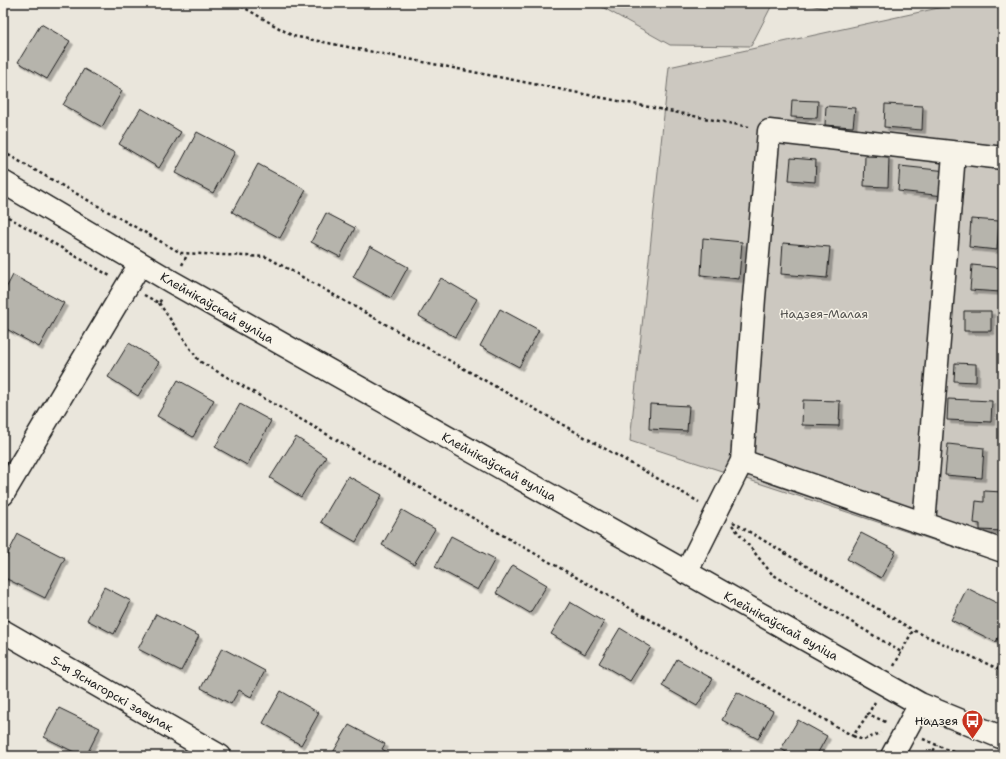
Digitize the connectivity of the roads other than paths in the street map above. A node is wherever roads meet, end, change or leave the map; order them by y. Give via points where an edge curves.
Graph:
1 (954, 154) junction
2 (1003, 158) edge
3 (3, 182) edge
4 (140, 264) junction
5 (742, 460) junction
6 (3, 494) edge
7 (924, 524) junction
8 (1003, 551) edge
9 (686, 573) junction
10 (3, 631) edge
11 (920, 704) junction
12 (1003, 738) edge
13 (220, 756) edge
14 (892, 756) edge

1 - 2 street
1 - 5 street via 769,131
1 - 7 street
3 - 4 street, Клейнікаўскай вуліца
4 - 6 street
4 - 9 street, Клейнікаўскай вуліца
5 - 7 street
5 - 9 street
7 - 8 street
9 - 11 street, Клейнікаўскай вуліца
10 - 13 street, 5-ы Яснагорскі завулак
11 - 12 street, Клейнікаўскай вуліца
11 - 14 street

